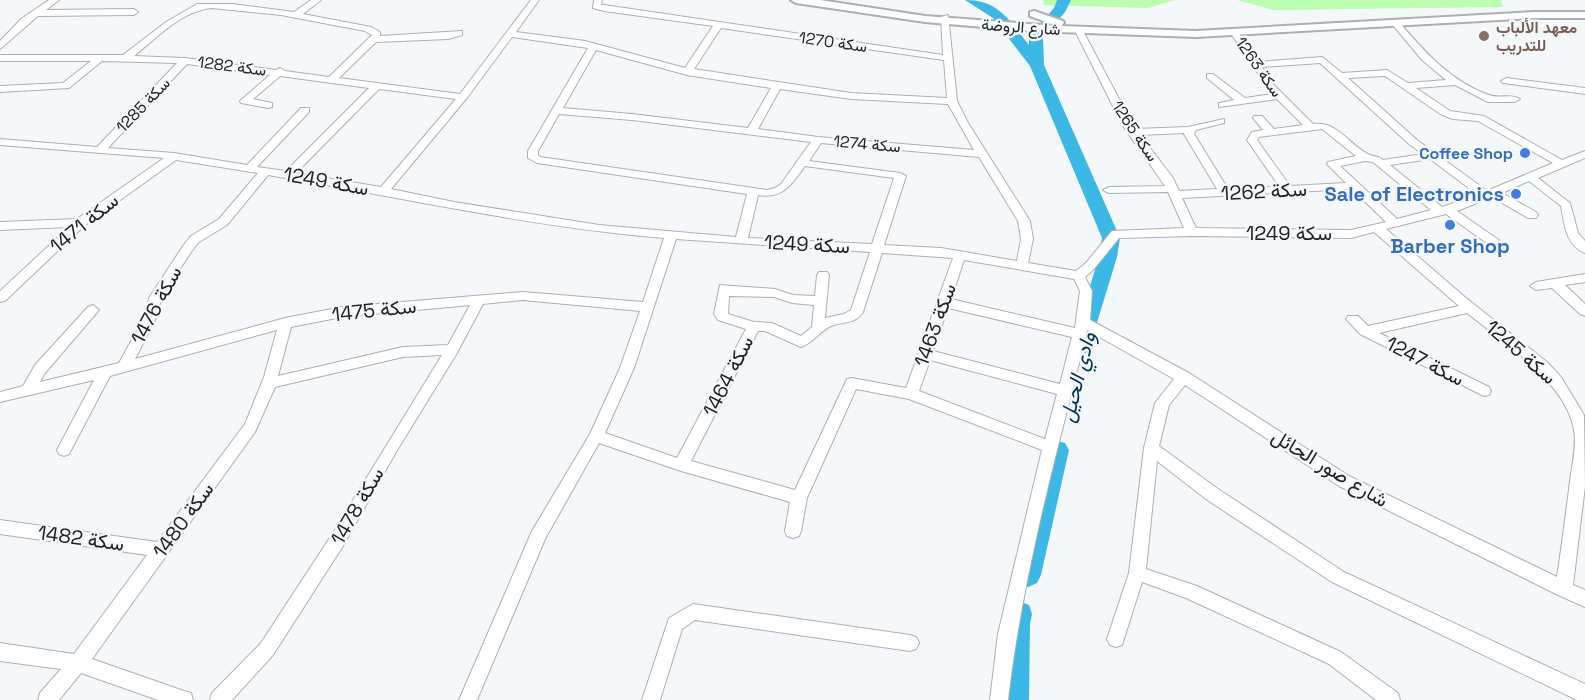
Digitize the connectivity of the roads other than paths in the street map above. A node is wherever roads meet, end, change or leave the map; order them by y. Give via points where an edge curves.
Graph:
1 (55, 0) edge
2 (317, 0) edge
3 (535, 0) edge
4 (598, 0) edge
5 (796, 0) edge
6 (134, 12) dead end
7 (36, 13) junction
8 (298, 13) junction
9 (1584, 16) edge
10 (1032, 17) junction
11 (945, 19) junction
12 (1396, 24) junction
13 (718, 25) junction
14 (1079, 31) junction
15 (1209, 32) junction
16 (1234, 32) junction
17 (459, 33) dead end
18 (509, 34) junction
19 (374, 39) junction
20 (0, 46) edge
21 (593, 46) junction
22 (0, 58) edge
23 (100, 58) junction
24 (125, 58) junction
25 (948, 58) junction
26 (186, 61) junction
27 (1255, 66) junction
28 (280, 72) junction
29 (687, 72) junction
30 (1210, 76) dead end
31 (1341, 76) junction
32 (332, 79) junction
33 (1506, 81) dead end
34 (1454, 82) junction
35 (377, 85) junction
36 (777, 86) junction
37 (1407, 86) junction
38 (0, 89) edge
39 (1585, 91) edge
40 (1278, 96) junction
41 (463, 97) junction
42 (1515, 99) dead end
43 (952, 101) junction
44 (1243, 102) junction
45 (268, 105) dead end
46 (1223, 105) dead end
47 (305, 110) dead end
48 (557, 111) junction
49 (1258, 118) dead end
50 (1220, 121) dead end
51 (1310, 127) junction
52 (1190, 130) junction
53 (1270, 131) junction
54 (1132, 132) junction
55 (751, 133) junction
56 (818, 140) junction
57 (0, 142) edge
58 (101, 149) junction
59 (984, 154) junction
60 (1585, 154) edge
61 (174, 156) junction
62 (1431, 156) junction
63 (1365, 158) junction
64 (803, 163) junction
65 (1382, 163) junction
66 (1560, 163) junction
67 (250, 168) junction
68 (266, 170) junction
69 (289, 174) junction
70 (1530, 177) junction
71 (1354, 186) junction
72 (1109, 190) dead end
73 (1287, 190) junction
74 (384, 191) junction
75 (1174, 192) junction
76 (753, 193) junction
77 (1224, 194) junction
78 (1491, 194) junction
79 (1444, 211) junction
80 (1532, 215) dead end
81 (1393, 222) junction
82 (80, 223) junction
83 (0, 226) edge
84 (1376, 227) junction
85 (1192, 232) junction
86 (671, 236) junction
87 (741, 241) junction
88 (1499, 246) dead end
89 (877, 249) junction
90 (1585, 249) edge
91 (960, 255) junction
92 (1021, 267) junction
93 (824, 275) dead end
94 (1078, 276) junction
95 (1585, 278) edge
96 (1555, 283) junction
97 (1536, 286) dead end
98 (0, 298) edge
99 (479, 300) junction
100 (821, 301) junction
101 (943, 302) junction
102 (648, 307) junction
103 (1470, 308) junction
104 (93, 310) dead end
105 (1585, 311) edge
106 (1353, 320) dead end
107 (285, 323) junction
108 (754, 327) junction
109 (818, 328) junction
110 (1082, 328) junction
111 (1365, 331) junction
112 (452, 350) junction
113 (924, 354) junction
114 (124, 367) junction
115 (105, 371) junction
116 (1184, 377) junction
117 (270, 383) junction
118 (28, 390) junction
119 (1067, 391) junction
120 (1484, 392) dead end
121 (911, 394) junction
122 (0, 397) edge
123 (596, 436) junction
124 (1050, 447) junction
125 (1151, 448) junction
126 (64, 450) dead end
127 (681, 465) junction
128 (799, 498) junction
129 (0, 526) edge
130 (793, 531) dead end
131 (161, 550) junction
132 (1137, 573) junction
133 (1564, 590) junction
134 (1585, 599) edge
135 (1116, 639) dead end
136 (910, 643) dead end
137 (0, 652) edge
138 (78, 663) junction
139 (1585, 694) edge
140 (47, 700) edge
141 (184, 700) edge
142 (219, 700) edge
143 (468, 700) edge
144 (651, 700) edge
145 (999, 700) edge
146 (1391, 700) edge

1 - 7 street
2 - 8 street
3 - 18 street
4 - 13 street, سكة 1270 via 599,7
5 - 11 main road, شارع الروضة
6 - 7 street
7 - 20 street
8 - 19 street via 374,31
8 - 24 street via 229,2 209,3 189,11
9 - 12 main road, شارع الروضة via 1534,15
10 - 11 main road, شارع الروضة
10 - 11 main road, شارع الروضة via 1004,22
10 - 14 main road, شارع الروضة
10 - 15 main road, شارع الروضة via 1131,29
11 - 25 street
12 - 16 main road, شارع الروضة
12 - 34 street
13 - 25 street, سكة 1270
13 - 29 street
14 - 15 main road, شارع الروضة
14 - 54 street, سكة 1265
15 - 16 main road, شارع الروضة
16 - 27 street, سكة 1263
17 - 19 street
18 - 21 street
18 - 41 street
19 - 32 street
21 - 29 street
21 - 48 street
22 - 23 street, سكة 1282
23 - 24 street, سكة 1282
23 - 38 street via 66,86
24 - 26 street, سكة 1282
25 - 43 street
26 - 28 street, سكة 1282
26 - 58 street, سكة 1285
27 - 31 street via 1322,60
27 - 40 street, سكة 1263
28 - 32 street, سكة 1282
28 - 45 street via 245,101
29 - 36 street
30 - 44 street
31 - 37 street via 1388,73
31 - 62 street
32 - 35 street, سكة 1282
33 - 39 street
34 - 37 street
34 - 42 street via 1488,99
35 - 41 street, سكة 1282
35 - 69 street
36 - 43 street via 851,96
36 - 55 street
37 - 66 street via 1446,113 1480,118
40 - 44 street
40 - 51 street, سكة 1263
41 - 74 street
43 - 59 street
44 - 46 street
47 - 67 street
48 - 55 street, سكة 1274
48 - 76 street via 533,151 537,160
49 - 53 street
50 - 52 street
51 - 53 street
51 - 63 street via 1329,128
52 - 54 street
52 - 77 street
53 - 73 street via 1256,134 1252,140
54 - 75 street, سكة 1265
55 - 56 street, سكة 1274
56 - 59 street, سكة 1274
56 - 64 street
57 - 58 street, سكة 1249
58 - 61 street, سكة 1249
59 - 92 street via 1029,235
60 - 66 street, سكة 1249
61 - 67 street, سكة 1249
61 - 82 street, سكة 1471
62 - 65 street
62 - 78 street
63 - 65 street, سكة 1262
63 - 71 street, سكة 1262 via 1332,164
64 - 76 street via 778,191
64 - 89 street, سكة 1464 via 900,176
65 - 79 street, سكة 1262
66 - 70 street, سكة 1249
67 - 68 street, سكة 1249
68 - 69 street, سكة 1249
68 - 114 street, سكة 1476 via 223,222 195,239 187,249 155,298 153,312
69 - 74 street, سكة 1249
70 - 78 street, سكة 1249
70 - 90 street via 1566,205 1572,234
71 - 73 street, سكة 1262
71 - 81 street, سكة 1262
72 - 75 street, سكة 1262
73 - 77 street, سكة 1262
74 - 86 street, سكة 1249 via 454,206
75 - 77 street, سكة 1262
75 - 85 street, سكة 1265
76 - 87 street
78 - 79 street, سكة 1249
78 - 80 street
79 - 81 street, سكة 1249
79 - 88 street, سكة 1262
81 - 84 street, سكة 1249
82 - 83 street
82 - 98 street, سكة 1471
84 - 85 street, سكة 1249 via 1351,234
84 - 103 street, سكة 1245
85 - 94 street, سكة 1249 via 1116,234 1096,262
86 - 87 street, سكة 1249
86 - 102 street
87 - 89 street, سكة 1249
89 - 91 street, سكة 1249
89 - 109 street, سكة 1464 via 857,312 850,319
91 - 92 street, سكة 1249
91 - 101 street, سكة 1463
92 - 94 street, سكة 1249
93 - 100 street
94 - 110 street via 1086,291
95 - 96 street
96 - 97 street
96 - 105 street
99 - 102 street, سكة 1475 via 523,296
99 - 107 street, سكة 1475 via 342,312
99 - 112 street, سكة 1478
100 - 108 street via 724,289 720,314
100 - 109 street
101 - 110 street, شارع صور الحائل
101 - 113 street, سكة 1463
102 - 123 street via 627,368
103 - 111 street, سكة 1247
103 - 133 street, سكة 1245 via 1542,366 1577,416 1582,432 1580,465
104 - 118 street via 40,369
106 - 111 street, سكة 1247
107 - 114 street, سكة 1475
107 - 117 street, سكة 1480
108 - 109 street, سكة 1464 via 767,326 801,342
108 - 127 street, سكة 1464
110 - 116 street, شارع صور الحائل via 1141,352
110 - 119 street
111 - 120 street, سكة 1247
112 - 117 street via 403,352
112 - 142 street, سكة 1478 via 267,649
113 - 119 street
113 - 121 street, سكة 1463
114 - 115 street, سكة 1475
115 - 118 street, سكة 1475
115 - 126 street
116 - 125 street via 1161,403
116 - 133 street, شارع صور الحائل via 1344,481
117 - 131 street, سكة 1480 via 249,428
118 - 122 street, سكة 1475
119 - 124 street
121 - 124 street
121 - 128 street via 852,383
123 - 127 street
123 - 143 street via 538,536
124 - 145 street via 1006,634
125 - 132 street
125 - 139 street via 1212,494 1338,577
127 - 128 street
128 - 130 street
129 - 131 street, سكة 1482
131 - 138 street, سكة 1480
132 - 135 street
132 - 146 street via 1191,592 1335,658
133 - 134 street, شارع صور الحائل
136 - 144 street via 693,612 675,624
137 - 138 street
138 - 140 street, سكة 1480
138 - 141 street

